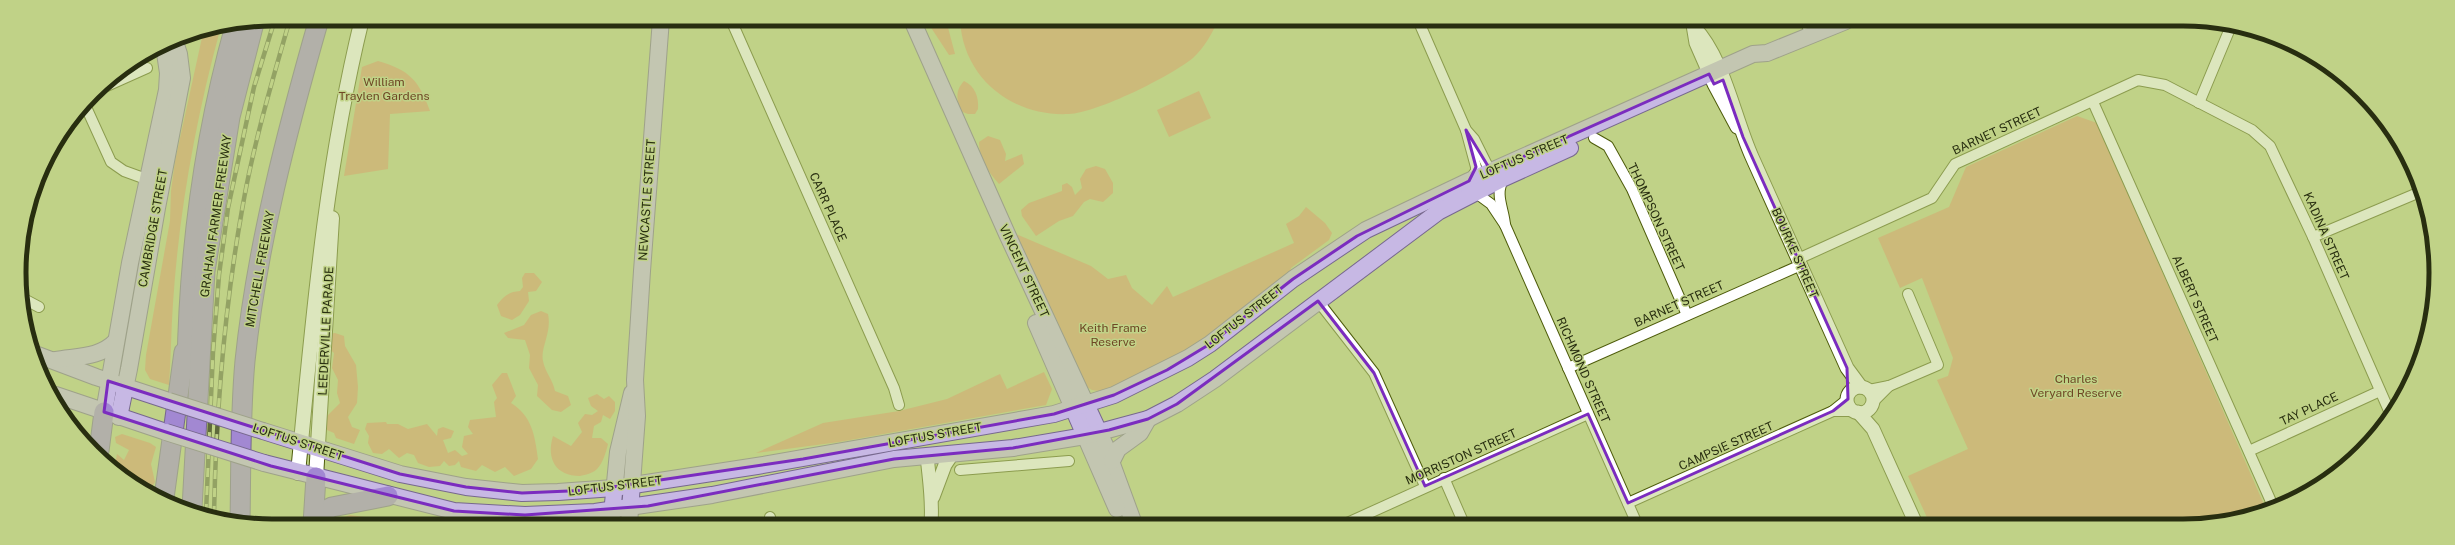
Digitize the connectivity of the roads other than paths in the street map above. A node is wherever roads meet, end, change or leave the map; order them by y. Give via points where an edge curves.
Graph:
1 (317, 26) edge
2 (360, 26) edge
3 (660, 26) edge
4 (734, 26) edge
5 (904, 26) edge
6 (915, 26) edge
7 (1424, 26) edge
8 (1693, 26) edge
9 (1807, 26) edge
10 (1835, 26) edge
11 (253, 27) edge
12 (234, 29) edge
13 (2229, 31) edge
14 (1812, 36) junction
15 (176, 46) edge
16 (165, 50) edge
17 (147, 68) dead end
18 (1716, 77) junction
19 (116, 82) edge
20 (2093, 102) junction
21 (2200, 103) junction
22 (87, 110) edge
23 (1466, 130) junction
24 (1594, 138) junction
25 (1496, 177) junction
26 (146, 179) junction
27 (331, 186) junction
28 (1472, 187) junction
29 (2416, 194) edge
30 (1505, 225) junction
31 (2313, 237) junction
32 (1800, 262) junction
33 (1908, 294) dead end
34 (28, 301) edge
35 (1318, 301) junction
36 (39, 307) dead end
37 (1687, 315) junction
38 (187, 329) junction
39 (116, 341) junction
40 (40, 356) edge
41 (54, 360) junction
42 (1568, 368) junction
43 (1847, 368) junction
44 (635, 380) junction
45 (108, 381) junction
46 (125, 387) junction
47 (2380, 391) junction
48 (59, 396) edge
49 (1869, 396) junction
50 (1848, 397) junction
51 (898, 405) dead end
52 (1079, 407) junction
53 (2388, 408) edge
54 (1833, 412) junction
55 (1856, 412) junction
56 (111, 414) junction
57 (1588, 414) junction
58 (1148, 419) junction
59 (1873, 429) junction
60 (1092, 434) junction
61 (301, 443) junction
62 (99, 448) edge
63 (319, 448) junction
64 (1013, 448) junction
65 (2249, 451) junction
66 (952, 453) junction
67 (927, 455) junction
68 (1069, 461) dead end
69 (1112, 461) junction
70 (1015, 466) junction
71 (960, 470) dead end
72 (307, 475) junction
73 (1444, 478) junction
74 (632, 485) junction
75 (1425, 486) junction
76 (614, 488) junction
77 (164, 495) edge
78 (388, 496) junction
79 (933, 497) junction
80 (179, 500) edge
81 (2271, 502) edge
82 (1628, 503) junction
83 (192, 506) edge
84 (630, 516) edge
85 (241, 517) edge
86 (612, 517) edge
87 (584, 518) edge
88 (314, 519) edge
89 (316, 519) edge
90 (931, 519) edge
91 (1121, 519) edge
92 (1132, 519) edge
93 (1366, 519) edge
94 (1462, 519) edge
95 (1635, 519) edge
96 (1914, 519) edge

1 - 85 highway, MITCHELL FREEWAY via 285,146 252,304 242,403
2 - 27 main road, LEEDERVILLE PARADE via 343,101
3 - 44 main road, NEWCASTLE STREET
4 - 51 street, CARR PLACE via 894,388
5 - 52 main road, VINCENT STREET via 1035,321
6 - 52 main road, VINCENT STREET
7 - 23 street
8 - 18 street, BOURKE STREET via 1696,43
9 - 14 street
10 - 14 main road, LOFTUS STREET
11 - 83 highway, GRAHAM FARMER FREEWAY via 230,117 205,271
12 - 38 highway via 207,150 194,241
13 - 21 street
14 - 18 main road, LOFTUS STREET via 1767,53 1755,65
15 - 46 main road, CAMBRIDGE STREET via 182,78
16 - 26 main road, CAMBRIDGE STREET via 168,73 166,90
17 - 19 street
18 - 24 main road, LOFTUS STREET
18 - 25 main road, LOFTUS STREET
18 - 32 street, BOURKE STREET via 1735,106 1743,137
20 - 21 street, BARNET STREET via 2138,80 2165,85
20 - 32 street, BARNET STREET via 1955,164 1932,198
20 - 65 street, ALBERT STREET
21 - 31 street, KADINA STREET via 2252,130 2270,146
22 - 26 street via 111,162 124,171
23 - 25 street
23 - 28 street via 1476,167
24 - 25 main road, LOFTUS STREET
24 - 37 street, THOMPSON STREET via 1608,146 1632,189
25 - 28 main road, LOFTUS STREET
25 - 30 street, RICHMOND STREET via 1500,184 1499,195 1505,214
26 - 39 main road, CAMBRIDGE STREET
27 - 61 main road, LEEDERVILLE PARADE via 324,210
27 - 63 main road, LEEDERVILLE PARADE via 332,212
28 - 30 street, RICHMOND STREET via 1491,204
28 - 35 main road, LOFTUS STREET
28 - 52 main road, LOFTUS STREET via 1357,236 1293,279 1210,344 1188,358 1140,385
29 - 31 street
30 - 42 street, RICHMOND STREET
31 - 47 street, KADINA STREET
32 - 37 street, BARNET STREET
32 - 43 street, BOURKE STREET
33 - 49 street via 1938,365
34 - 36 street
35 - 58 main road, LOFTUS STREET via 1193,394
35 - 75 street via 1374,373
37 - 42 street, BARNET STREET
38 - 77 highway
38 - 80 highway
39 - 41 main road via 108,350
39 - 45 main road, CAMBRIDGE STREET
40 - 41 main road, LOFTUS STREET
41 - 45 main road, LOFTUS STREET
42 - 57 street, RICHMOND STREET
43 - 49 street, BOURKE STREET
43 - 50 street, BOURKE STREET
44 - 74 main road, NEWCASTLE STREET via 637,416
44 - 76 main road, NEWCASTLE STREET via 618,452
45 - 46 main road, LOFTUS STREET
45 - 56 main road, CAMBRIDGE STREET
46 - 56 main road, CAMBRIDGE STREET
46 - 61 main road, LOFTUS STREET, bridge
47 - 53 street, KADINA STREET
47 - 65 street, TAY PLACE
48 - 56 main road, LOFTUS STREET
49 - 50 street via 1854,389
49 - 55 street via 1866,411
49 - 59 street
50 - 54 street, CAMPSIE STREET
50 - 55 street via 1849,406
52 - 60 main road, VINCENT STREET
52 - 74 main road, LOFTUS STREET via 1054,414 802,459
54 - 55 street, CAMPSIE STREET
54 - 82 street, CAMPSIE STREET
55 - 59 street
56 - 62 highway
56 - 72 main road, LOFTUS STREET, bridge via 270,466
57 - 73 street, MORRISTON STREET
57 - 82 street, RICHMOND STREET
58 - 60 main road, LOFTUS STREET
58 - 69 main road via 1140,432 1118,449
59 - 96 street
60 - 64 main road, LOFTUS STREET
60 - 69 main road, VINCENT STREET
60 - 91 main road, VINCENT STREET
61 - 63 main road, LOFTUS STREET
61 - 72 main road, LEEDERVILLE PARADE
63 - 72 main road, LEEDERVILLE PARADE
63 - 76 main road, LOFTUS STREET via 400,474 466,487 522,492
64 - 66 main road, LOFTUS STREET
64 - 70 street
65 - 81 street, ALBERT STREET
66 - 67 main road, LOFTUS STREET
66 - 79 street
67 - 79 street
67 - 84 main road, LOFTUS STREET via 894,458
68 - 70 street
69 - 92 main road, VINCENT STREET
70 - 71 street
72 - 78 main road, LOFTUS STREET
72 - 88 highway
73 - 75 street, MORRISTON STREET
73 - 94 street
74 - 76 main road, LOFTUS STREET
74 - 84 main road, NEWCASTLE STREET
75 - 93 street, MORRISTON STREET
76 - 86 main road, NEWCASTLE STREET
78 - 87 main road, LOFTUS STREET via 454,511
78 - 89 highway via 332,508
79 - 90 street
82 - 95 street, RICHMOND STREET
84 - 86 main road, LOFTUS STREET
86 - 87 main road, LOFTUS STREET

